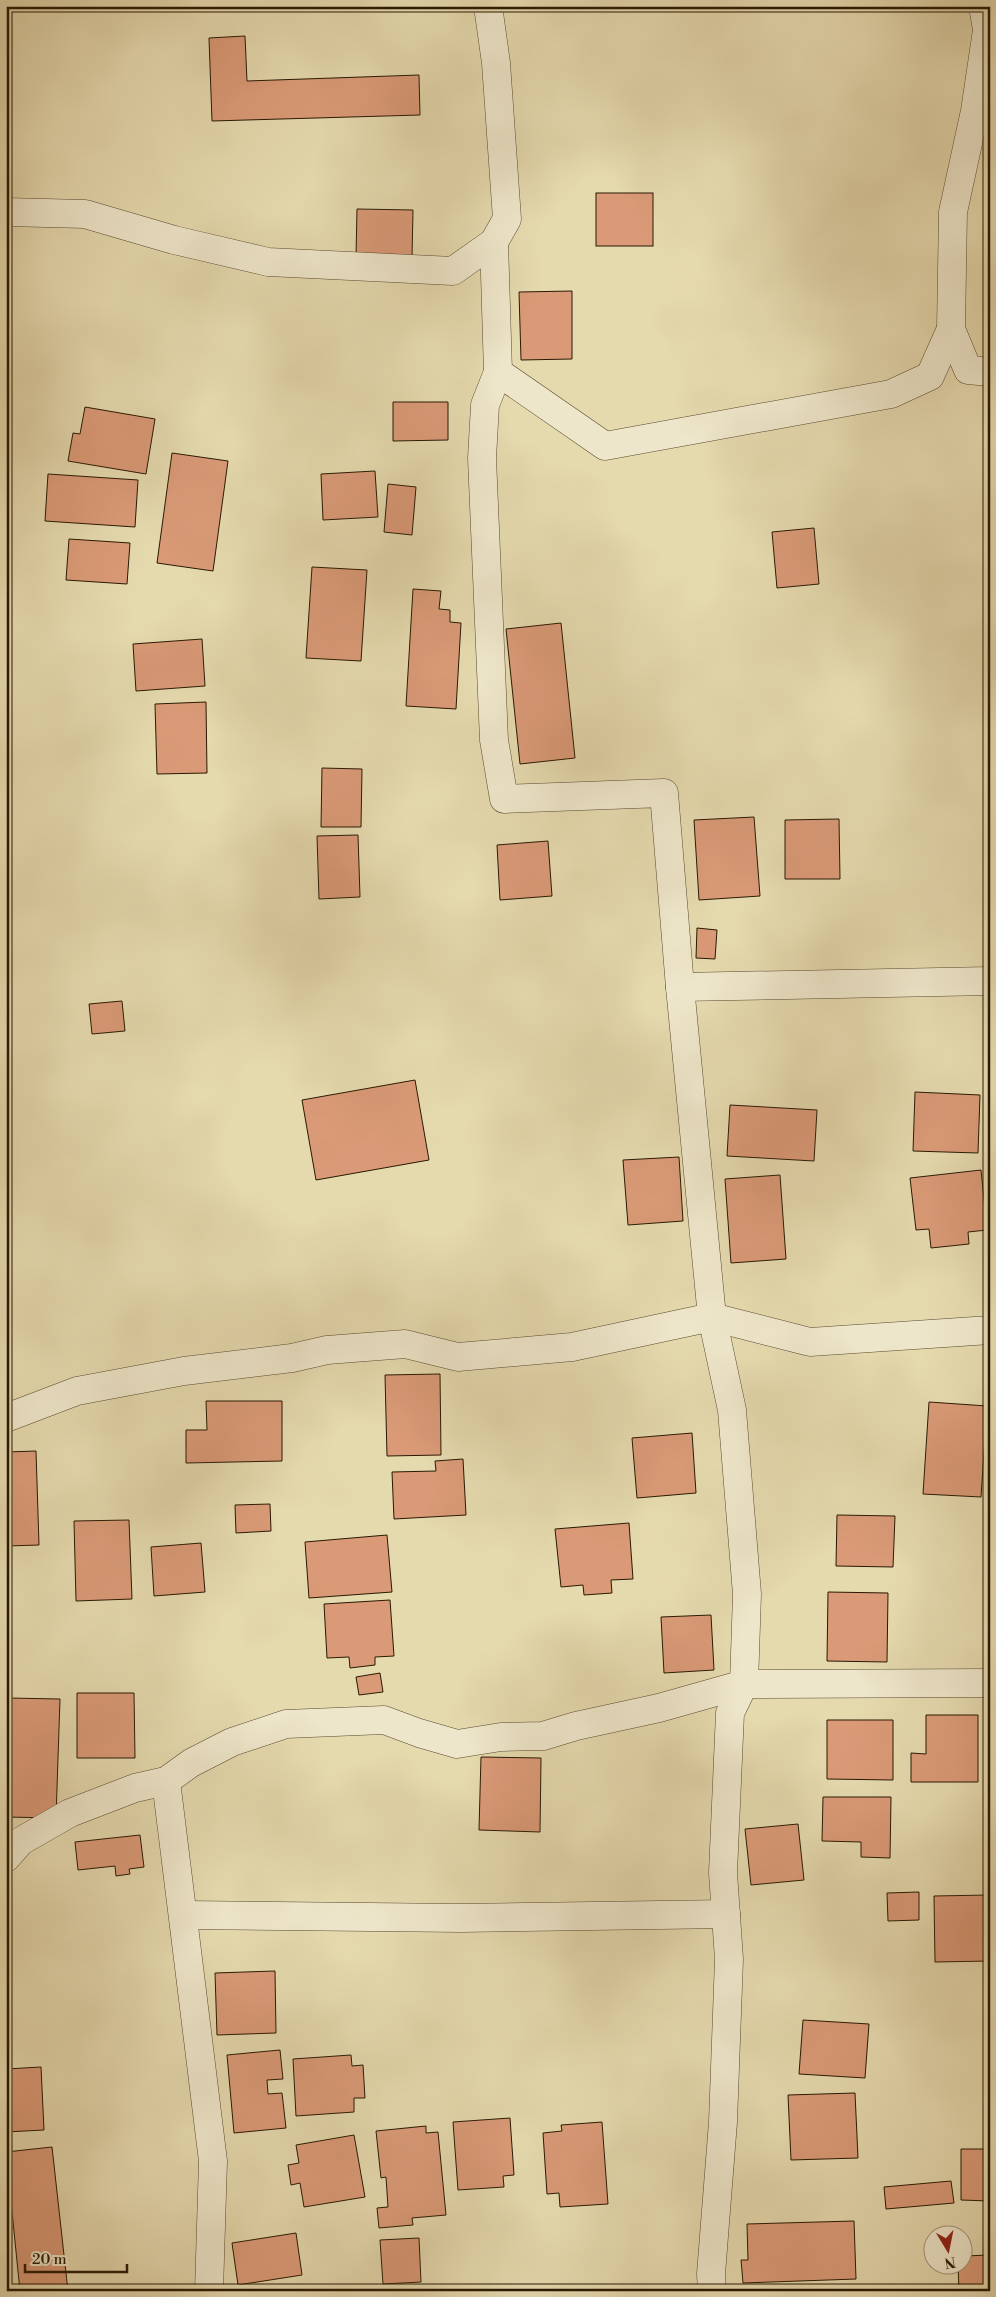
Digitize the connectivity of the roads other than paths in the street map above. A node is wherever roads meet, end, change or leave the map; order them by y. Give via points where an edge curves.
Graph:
1 (488, 6) edge
2 (983, 6) edge
3 (6, 212) edge
4 (494, 242) junction
5 (950, 329) junction
6 (498, 372) junction
7 (990, 372) edge
8 (990, 981) edge
9 (680, 987) junction
10 (712, 1317) junction
11 (990, 1330) edge
12 (6, 1418) edge
13 (990, 1683) edge
14 (744, 1684) junction
15 (166, 1781) junction
16 (6, 1858) edge
17 (726, 1914) junction
18 (184, 1916) junction
19 (209, 2291) edge
20 (712, 2291) edge

1 - 4 street via 496,63 507,219
2 - 5 street via 988,30 975,111 953,212
3 - 4 street via 85,214 174,240 268,262 453,271
4 - 6 street
5 - 6 street via 930,376 891,394 605,446
5 - 7 street via 968,370
6 - 9 street via 485,405 482,458 494,740 504,799 664,793
8 - 9 street
9 - 10 street
10 - 11 street via 810,1342
10 - 12 street via 562,1348 458,1357 405,1344 327,1350 292,1358 119,1382 77,1391
10 - 14 street via 732,1410 747,1594
13 - 14 street
14 - 15 street via 543,1736 501,1737 457,1744 384,1720 286,1724 232,1742 191,1763
14 - 17 street via 730,1713 723,1873
15 - 16 street via 135,1788 70,1813 21,1841
15 - 18 street
17 - 18 street via 461,1918
17 - 20 street via 729,1959 723,2122
18 - 19 street via 213,2161

